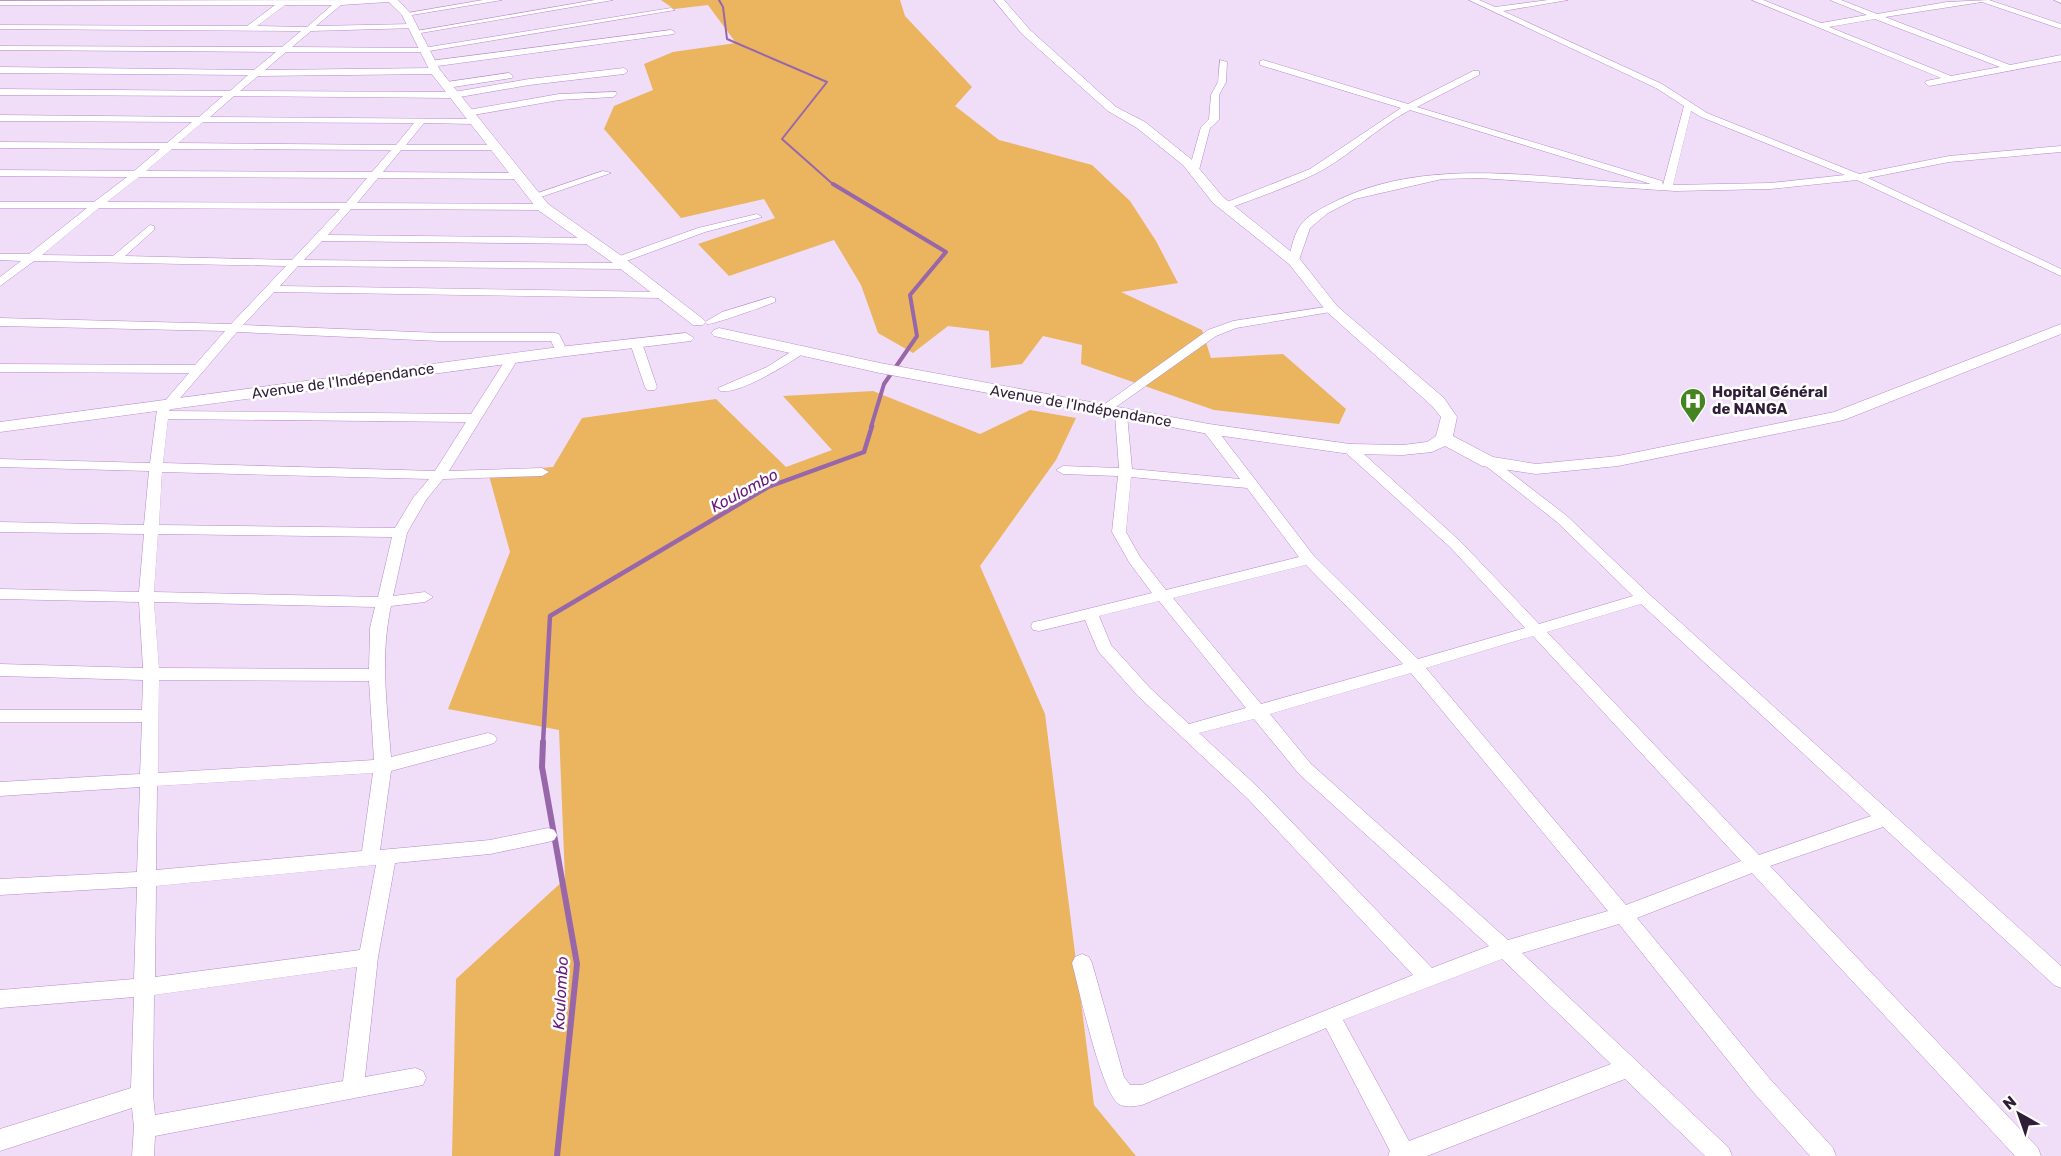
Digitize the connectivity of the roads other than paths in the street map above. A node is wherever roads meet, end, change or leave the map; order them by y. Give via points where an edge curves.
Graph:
1 (390, 0) edge
2 (498, 0) edge
3 (609, 0) edge
4 (999, 0) edge
5 (1473, 0) edge
6 (1564, 0) edge
7 (1756, 0) edge
8 (1834, 0) edge
9 (1982, 0) edge
10 (341, 1) edge
11 (72, 2) junction
12 (180, 2) junction
13 (284, 2) junction
14 (0, 3) edge
15 (19, 3) junction
16 (535, 5) dead end
17 (543, 10) junction
18 (671, 10) dead end
19 (1494, 10) junction
20 (0, 13) edge
21 (53, 14) dead end
22 (406, 14) junction
23 (161, 15) dead end
24 (1877, 16) junction
25 (43, 21) dead end
26 (151, 21) dead end
27 (563, 26) junction
28 (1820, 26) junction
29 (0, 27) edge
30 (33, 27) junction
31 (141, 27) junction
32 (2061, 27) edge
33 (250, 28) junction
34 (310, 29) junction
35 (414, 29) junction
36 (671, 32) dead end
37 (0, 48) edge
38 (47, 48) junction
39 (286, 50) junction
40 (423, 50) junction
41 (2060, 59) edge
42 (1223, 62) dead end
43 (1263, 63) dead end
44 (578, 66) dead end
45 (433, 67) junction
46 (2010, 68) junction
47 (0, 70) edge
48 (12, 70) junction
49 (624, 71) dead end
50 (254, 73) junction
51 (1476, 73) dead end
52 (0, 77) edge
53 (1950, 79) junction
54 (1929, 83) dead end
55 (450, 90) junction
56 (0, 92) edge
57 (229, 94) junction
58 (614, 94) dead end
59 (1689, 106) junction
60 (1413, 107) junction
61 (471, 117) junction
62 (0, 118) edge
63 (199, 120) junction
64 (421, 121) junction
65 (0, 145) edge
66 (168, 147) junction
67 (397, 147) junction
68 (495, 148) junction
69 (2061, 149) edge
70 (1194, 170) junction
71 (0, 173) edge
72 (606, 173) dead end
73 (136, 174) junction
74 (374, 176) junction
75 (518, 176) junction
76 (1858, 177) junction
77 (1672, 187) junction
78 (534, 196) junction
79 (0, 205) edge
80 (96, 206) junction
81 (1226, 206) junction
82 (348, 207) junction
83 (543, 207) junction
84 (757, 217) dead end
85 (150, 228) dead end
86 (319, 238) junction
87 (589, 241) junction
88 (0, 257) edge
89 (30, 258) junction
90 (115, 260) junction
91 (1294, 261) junction
92 (294, 263) junction
93 (622, 263) junction
94 (2061, 273) edge
95 (0, 283) edge
96 (270, 289) junction
97 (661, 295) junction
98 (771, 300) dead end
99 (1332, 309) junction
100 (0, 322) edge
101 (709, 326) junction
102 (234, 328) junction
103 (2061, 329) edge
104 (684, 334) junction
105 (636, 343) junction
106 (559, 346) junction
107 (800, 350) junction
108 (513, 358) junction
109 (0, 368) edge
110 (198, 369) junction
111 (651, 387) dead end
112 (724, 388) dead end
113 (168, 405) junction
114 (1101, 411) junction
115 (1121, 415) junction
116 (0, 418) edge
117 (475, 418) junction
118 (0, 427) edge
119 (1209, 429) junction
120 (1444, 438) junction
121 (1350, 449) junction
122 (1488, 462) junction
123 (0, 463) edge
124 (156, 467) junction
125 (1064, 470) dead end
126 (542, 472) dead end
127 (1125, 472) junction
128 (439, 475) junction
129 (1253, 484) junction
130 (0, 527) edge
131 (152, 531) junction
132 (400, 533) junction
133 (1309, 559) junction
134 (0, 594) edge
135 (1161, 594) junction
136 (147, 597) junction
137 (425, 597) dead end
138 (1644, 598) junction
139 (382, 602) junction
140 (1090, 612) junction
141 (1039, 626) dead end
142 (1535, 629) junction
143 (1414, 665) junction
144 (0, 670) edge
145 (151, 674) junction
146 (377, 675) junction
147 (1258, 711) junction
148 (0, 716) edge
149 (149, 716) junction
150 (1185, 730) junction
151 (488, 739) dead end
152 (382, 766) junction
153 (148, 781) junction
154 (0, 789) edge
155 (1885, 819) junction
156 (548, 835) dead end
157 (379, 857) junction
158 (1757, 863) junction
159 (147, 879) junction
160 (0, 887) edge
161 (1623, 915) junction
162 (1504, 950) junction
163 (368, 957) junction
164 (1082, 963) dead end
165 (1429, 978) junction
166 (2061, 979) edge
167 (145, 987) junction
168 (0, 999) edge
169 (1330, 1016) junction
170 (1630, 1067) junction
171 (415, 1078) dead end
172 (353, 1089) junction
173 (142, 1095) junction
174 (145, 1127) junction
175 (0, 1140) edge
176 (1403, 1155) edge
177 (143, 1156) edge
178 (1722, 1156) edge
179 (1825, 1156) edge
180 (2030, 1156) edge

1 - 10 street
1 - 22 street
2 - 22 street
3 - 17 street
4 - 70 street via 1026,32 1112,109 1161,139
5 - 19 street
6 - 19 street
7 - 28 street
8 - 24 street
9 - 24 street
9 - 32 street
10 - 13 street
10 - 34 street
11 - 12 street
11 - 15 street
11 - 21 street
12 - 13 street
12 - 23 street
13 - 33 street
14 - 15 street
15 - 20 street
16 - 17 street
17 - 27 street
17 - 35 street
18 - 27 street
19 - 59 street via 1659,86
22 - 35 street
24 - 28 street
24 - 46 street
25 - 30 street
26 - 31 street
27 - 40 street
28 - 53 street
29 - 30 street
30 - 31 street
31 - 33 street
33 - 34 street
34 - 35 street
34 - 39 street
35 - 40 street
36 - 45 street
37 - 38 street
38 - 39 street
38 - 48 street
39 - 40 street
39 - 50 street
40 - 45 street
41 - 46 street
42 - 70 street via 1214,120 1206,127
43 - 60 street
44 - 55 street
45 - 50 street
45 - 55 street
46 - 53 street
47 - 48 street
48 - 50 street
48 - 52 street
49 - 55 street
50 - 57 street
51 - 60 street
53 - 54 street
55 - 57 street
55 - 61 street
56 - 57 street
57 - 63 street
58 - 61 street via 559,97
59 - 76 street
59 - 77 street
60 - 77 street
60 - 81 street via 1392,116 1313,171
61 - 64 street
61 - 68 street
62 - 63 street
63 - 64 street
63 - 66 street
64 - 67 street
65 - 66 street
66 - 67 street
66 - 73 street
67 - 68 street
67 - 74 street
68 - 75 street
69 - 76 street via 1949,159
70 - 81 street
71 - 73 street
72 - 78 street
73 - 74 street
73 - 80 street
74 - 75 street
74 - 82 street
75 - 78 street
76 - 77 street via 1770,186
76 - 94 street
77 - 91 street via 1479,175 1407,182 1351,197 1324,211 1305,226
78 - 83 street
79 - 80 street
80 - 82 street
80 - 89 street
81 - 91 street
82 - 83 street
82 - 86 street
83 - 87 street
84 - 93 street via 702,230
85 - 90 street
86 - 87 street
86 - 92 street
87 - 93 street
88 - 89 street
89 - 90 street
89 - 95 street
90 - 92 street
91 - 99 street
92 - 93 street
92 - 96 street
93 - 97 street
96 - 97 street
96 - 102 street
97 - 101 street
98 - 101 street via 726,314
99 - 114 street via 1233,325 1212,333
99 - 120 street via 1438,402 1449,417
100 - 102 street
101 - 104 street via 687,327
101 - 104 street via 703,340
101 - 107 street, Avenue de l'Indépendance
102 - 106 street via 440,337 546,337 555,338
102 - 110 street
103 - 122 street via 1838,416 1618,461 1536,469
104 - 105 street, Avenue de l'Indépendance
104 - 106 street, Avenue de l'Indépendance
105 - 108 street, Avenue de l'Indépendance
105 - 111 street
106 - 113 street, Avenue de l'Indépendance
107 - 112 street via 771,370
107 - 114 street, Avenue de l'Indépendance
108 - 113 street, Avenue de l'Indépendance
108 - 117 street
109 - 110 street
110 - 113 street
113 - 116 street, Avenue de l'Indépendance
113 - 117 street
113 - 118 street, Avenue de l'Indépendance
113 - 124 street
114 - 115 street, Avenue de l'Indépendance
115 - 119 street, Avenue de l'Indépendance
115 - 127 street
117 - 128 street
119 - 121 street, Avenue de l'Indépendance
119 - 129 street
120 - 121 street, Avenue de l'Indépendance via 1432,447
120 - 122 street
121 - 142 street via 1455,544
122 - 138 street via 1562,519
123 - 124 street
124 - 128 street
124 - 131 street
125 - 127 street
126 - 128 street
127 - 129 street
127 - 135 street via 1119,532
128 - 132 street
129 - 133 street
130 - 131 street
131 - 132 street
131 - 136 street
132 - 139 street
133 - 135 street
133 - 143 street
134 - 136 street
135 - 140 street
135 - 147 street
136 - 139 street
136 - 145 street
137 - 139 street
138 - 142 street
138 - 155 street
139 - 146 street
140 - 141 street
140 - 150 street via 1104,647
142 - 143 street
142 - 158 street
143 - 147 street
143 - 161 street
144 - 145 street
145 - 146 street
145 - 149 street
146 - 152 street
147 - 150 street
147 - 162 street via 1305,769
148 - 149 street
149 - 153 street
150 - 165 street via 1254,794
151 - 152 street
152 - 153 street
152 - 157 street
153 - 154 street
153 - 159 street
155 - 158 street
155 - 166 street
156 - 157 street via 489,847
157 - 159 street
157 - 163 street
158 - 161 street
158 - 180 street
159 - 160 street
159 - 167 street
161 - 162 street
161 - 179 street via 1762,1086
162 - 165 street
162 - 170 street
163 - 167 street
163 - 172 street
164 - 169 street via 1115,1081 1125,1096 1142,1095
165 - 169 street
167 - 168 street
167 - 173 street
169 - 176 street
170 - 176 street
170 - 178 street
171 - 172 street
172 - 174 street
173 - 174 street
173 - 175 street
174 - 177 street

